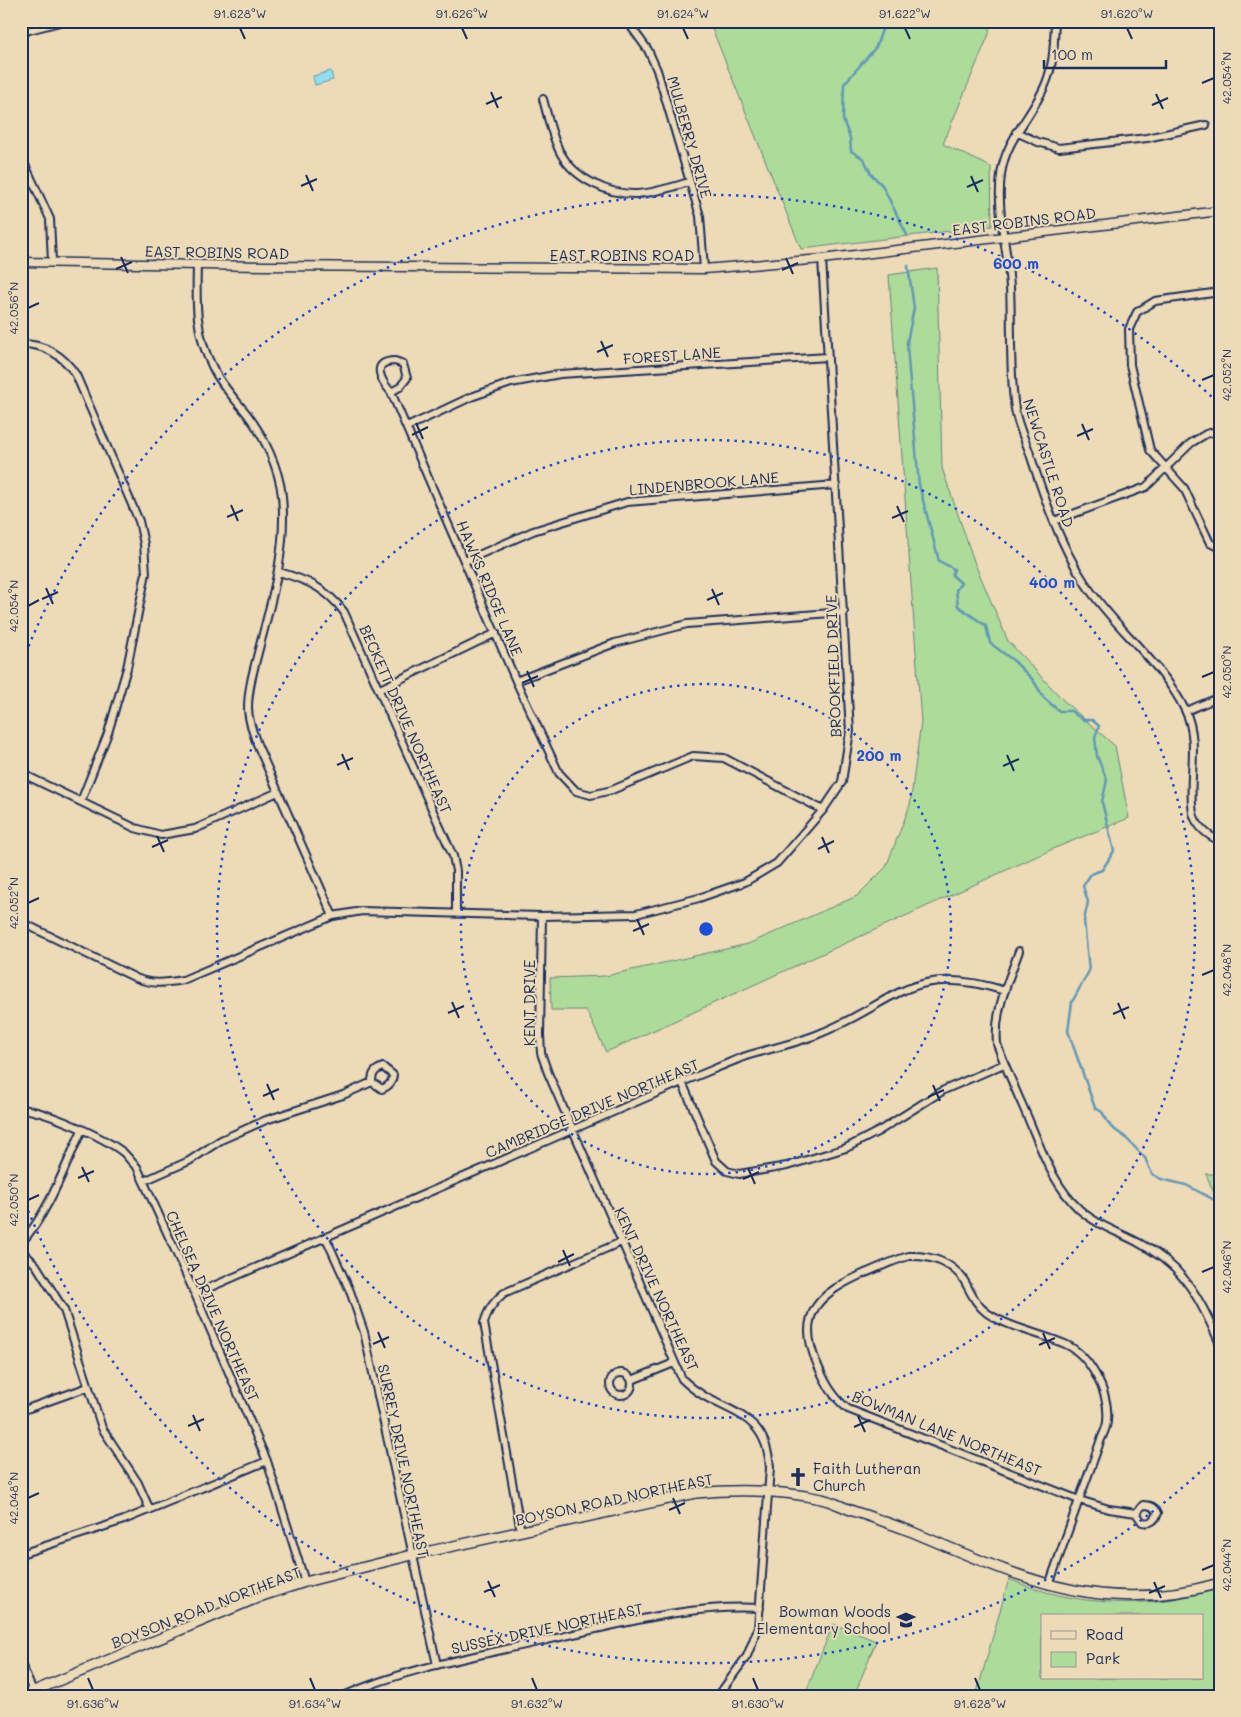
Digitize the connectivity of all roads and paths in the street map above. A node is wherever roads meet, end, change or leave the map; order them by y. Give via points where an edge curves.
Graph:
1 (64, 21) edge
2 (627, 21) edge
3 (1055, 21) edge
4 (21, 34) edge
5 (543, 99) dead end
6 (1206, 125) dead end
7 (1016, 132) junction
8 (21, 156) edge
9 (689, 182) junction
10 (1220, 211) edge
11 (1003, 237) junction
12 (822, 259) junction
13 (21, 262) edge
14 (52, 262) junction
15 (197, 265) junction
16 (704, 269) junction
17 (1220, 292) edge
18 (21, 344) edge
19 (828, 357) junction
20 (391, 392) junction
21 (407, 427) junction
22 (1220, 430) edge
23 (1166, 469) junction
24 (836, 485) junction
25 (1054, 521) junction
26 (1220, 548) edge
27 (465, 561) junction
28 (278, 572) junction
29 (844, 612) junction
30 (496, 633) junction
31 (516, 681) junction
32 (380, 689) junction
33 (1220, 697) edge
34 (1186, 711) junction
35 (21, 773) edge
36 (278, 792) junction
37 (81, 801) junction
38 (823, 810) junction
39 (1220, 841) edge
40 (456, 913) junction
41 (333, 916) junction
42 (542, 916) junction
43 (21, 922) edge
44 (1019, 951) dead end
45 (1005, 990) junction
46 (1004, 1064) junction
47 (372, 1082) dead end
48 (682, 1082) junction
49 (555, 1087) joint
50 (21, 1109) edge
51 (82, 1130) junction
52 (573, 1130) junction
53 (144, 1181) junction
54 (326, 1238) junction
55 (621, 1242) junction
56 (21, 1243) edge
57 (21, 1250) edge
58 (195, 1294) junction
59 (1217, 1330) edge
60 (1220, 1344) edge
61 (674, 1363) junction
62 (632, 1380) dead end
63 (88, 1387) junction
64 (21, 1410) edge
65 (267, 1462) junction
66 (768, 1492) junction
67 (1079, 1500) junction
68 (150, 1510) junction
69 (1136, 1513) dead end
70 (521, 1532) junction
71 (21, 1554) edge
72 (412, 1555) junction
73 (305, 1582) junction
74 (1220, 1583) edge
75 (1049, 1585) junction
76 (760, 1608) junction
77 (21, 1664) edge
78 (437, 1665) junction
79 (27, 1694) edge
80 (343, 1696) edge
81 (718, 1696) edge

1 - 4 street
2 - 9 street, MULBERRY DRIVE via 634,27 657,70
3 - 7 street, NEWCASTLE ROAD via 1053,55 1046,84
5 - 9 street via 561,156 585,179 601,187 635,194
6 - 7 street via 1147,138 1059,148
7 - 11 street, NEWCASTLE ROAD via 1006,152 1001,174 999,198
8 - 14 street via 50,219
9 - 16 street, MULBERRY DRIVE via 700,216
10 - 11 street, EAST ROBINS ROAD
11 - 12 street, EAST ROBINS ROAD
11 - 25 street, NEWCASTLE ROAD via 1010,286 1010,364 1015,411
12 - 16 street, EAST ROBINS ROAD
12 - 19 street, BROOKFIELD DRIVE
13 - 14 street, EAST ROBINS ROAD
14 - 15 street, EAST ROBINS ROAD
15 - 16 street, EAST ROBINS ROAD
15 - 28 street via 197,320 205,350 213,370 260,433 282,494 284,542
17 - 23 street via 1155,301 1138,312 1129,330 1130,365 1144,432 1150,450
18 - 37 street via 44,347 55,353 76,375 139,521 144,544 146,573 127,668 108,733
19 - 21 street, FOREST LANE via 560,374 511,383 471,397
19 - 24 street, BROOKFIELD DRIVE
20 - 20 street, HAWKS RIDGE LANE via 379,376 384,364 395,361 403,364 407,378
20 - 21 street, HAWKS RIDGE LANE
21 - 27 street, HAWKS RIDGE LANE
22 - 23 street via 1206,434 1192,444
23 - 25 street via 1146,487
23 - 26 street via 1184,488 1210,543
24 - 27 street, LINDENBROOK LANE via 627,502 533,531
24 - 29 street, BROOKFIELD DRIVE
25 - 34 street, NEWCASTLE ROAD via 1086,584 1167,681
27 - 30 street, HAWKS RIDGE LANE
28 - 32 street, BECKETT DRIVE NORTHEAST via 307,580 334,598 344,612
28 - 36 street via 252,677 248,709 256,744
29 - 31 street via 687,624 615,643
29 - 38 street, BROOKFIELD DRIVE via 850,731 842,782
30 - 31 street, HAWKS RIDGE LANE
30 - 32 street
31 - 38 street, HAWKS RIDGE LANE via 559,773 576,791 591,795 612,790 693,756 724,758
32 - 40 street, BECKETT DRIVE NORTHEAST via 453,856
33 - 34 street
34 - 39 street, NEWCASTLE ROAD via 1192,733 1193,814 1203,832
35 - 37 street
36 - 37 street via 195,829 161,835 135,828
36 - 41 street
38 - 42 street, BROOKFIELD DRIVE via 777,864 745,882 700,898 636,914
40 - 41 street, BROOKFIELD DRIVE via 362,911
40 - 42 street, BROOKFIELD DRIVE
41 - 43 street, BROOKFIELD DRIVE via 183,980 164,984 150,984 136,978
42 - 49 street, KENT DRIVE via 541,1053
44 - 45 street
45 - 46 street via 996,1028
45 - 48 street, CAMBRIDGE DRIVE NORTHEAST via 958,980 930,981 903,989 815,1035 745,1057
46 - 48 street via 944,1090 846,1148 787,1166 739,1174 727,1171 716,1161
46 - 59 street via 1061,1189 1081,1211 1110,1230 1164,1257 1198,1295
47 - 53 street via 266,1120
48 - 52 street, CAMBRIDGE DRIVE NORTHEAST
49 - 52 street, KENT DRIVE NORTHEAST
50 - 51 street, CHELSEA DRIVE NORTHEAST via 46,1114
51 - 53 street, CHELSEA DRIVE NORTHEAST via 125,1154
51 - 56 street via 55,1190
52 - 54 street, CAMBRIDGE DRIVE NORTHEAST
52 - 55 street, KENT DRIVE NORTHEAST
53 - 58 street, CHELSEA DRIVE NORTHEAST
54 - 58 street, CAMBRIDGE DRIVE NORTHEAST
54 - 72 street, SURREY DRIVE NORTHEAST via 364,1332
55 - 61 street, KENT DRIVE NORTHEAST
55 - 70 street via 504,1293 487,1312 484,1323 486,1338
57 - 63 street via 36,1265 64,1310
58 - 65 street, CHELSEA DRIVE NORTHEAST
59 - 60 street
61 - 62 street
61 - 66 street, KENT DRIVE NORTHEAST via 692,1388 711,1401 743,1415 762,1433 769,1453
63 - 64 street
63 - 68 street via 102,1428 138,1482
65 - 68 street
65 - 73 street, CHELSEA DRIVE NORTHEAST
66 - 70 main road, BOYSON ROAD NORTHEAST via 731,1490 696,1493
66 - 75 main road, BOYSON ROAD NORTHEAST via 822,1499 877,1518 1009,1573
66 - 76 street, KENT DRIVE NORTHEAST
67 - 67 street, BOWMAN LANE NORTHEAST via 848,1409 830,1391 812,1355 809,1332 815,1307 836,1286 896,1260 921,1256 937,1259 951,1268 964,1280 985,1312 1067,1345 1086,1360 1096,1376 1108,1422
67 - 69 street
67 - 75 street, BOWMAN LANE NORTHEAST
68 - 71 street
70 - 72 main road, BOYSON ROAD NORTHEAST
72 - 73 main road, BOYSON ROAD NORTHEAST
72 - 78 street, SURREY DRIVE NORTHEAST
73 - 79 main road, BOYSON ROAD NORTHEAST via 262,1596
74 - 75 main road, BOYSON ROAD NORTHEAST via 1186,1591 1138,1596 1082,1593
76 - 78 street, SUSSEX DRIVE NORTHEAST via 732,1606 681,1611
76 - 81 street, KENT DRIVE NORTHEAST via 754,1642
77 - 79 street
78 - 80 street, SUSSEX DRIVE NORTHEAST via 393,1676

